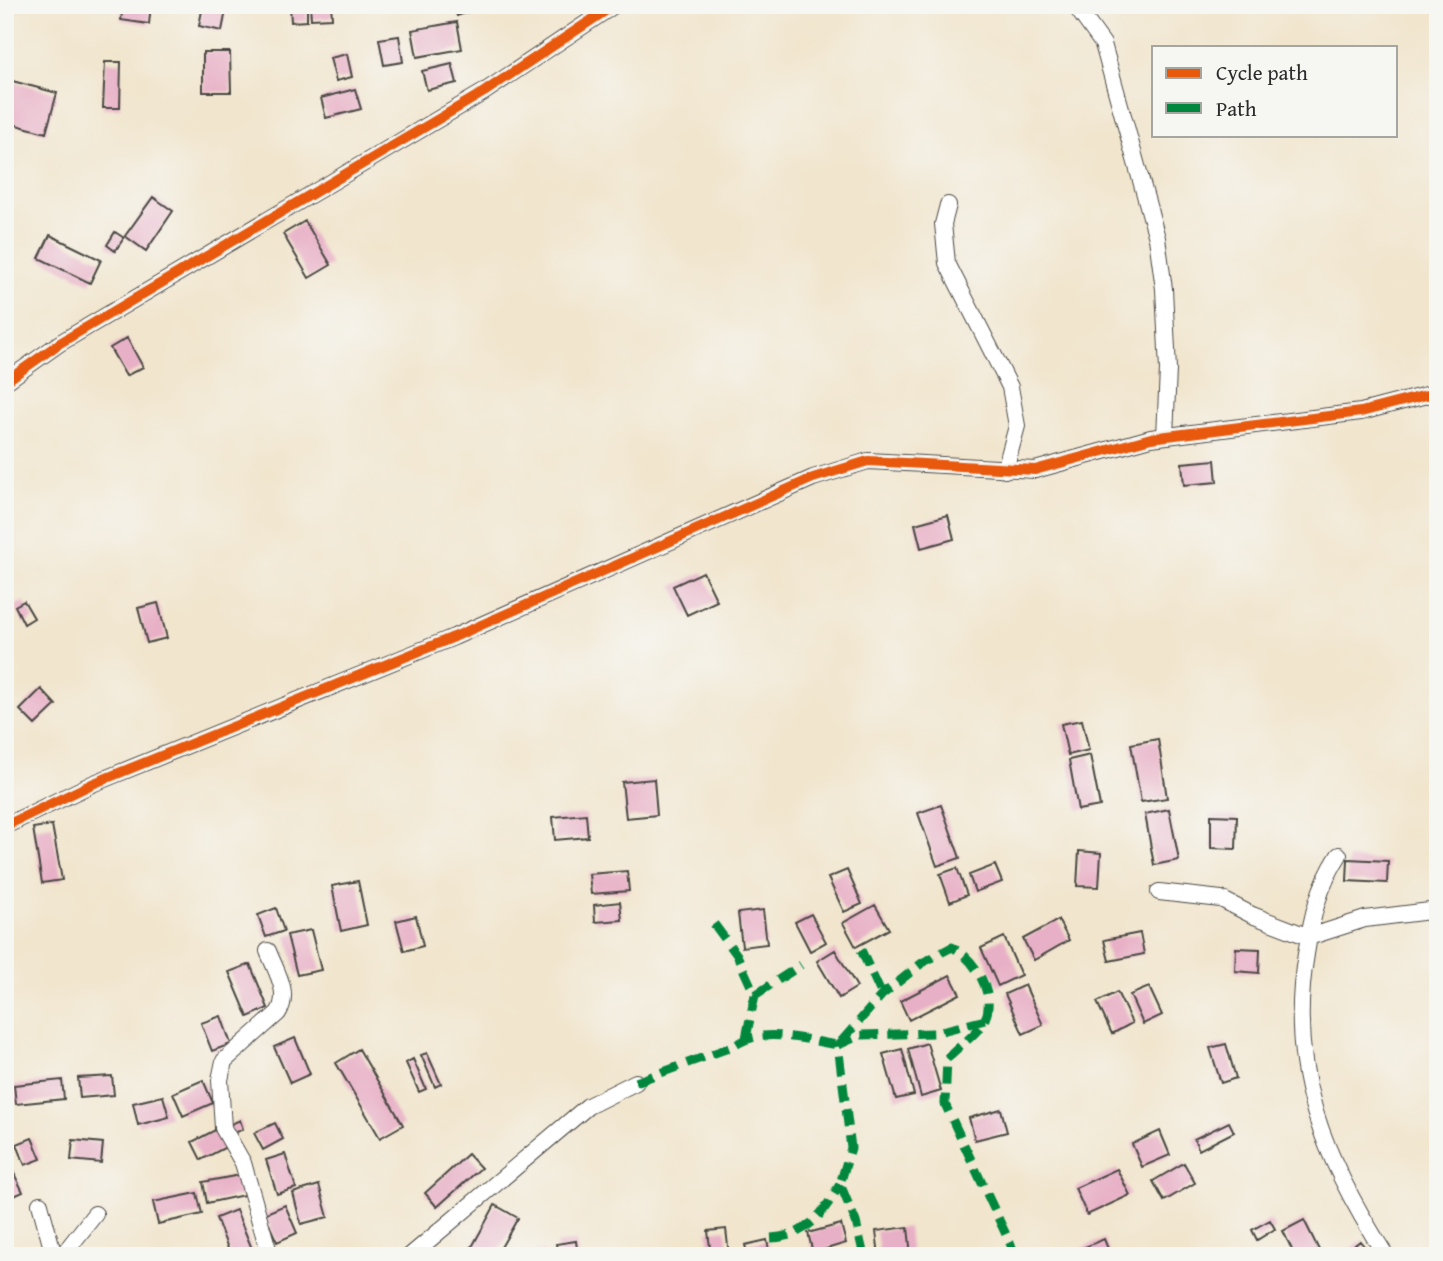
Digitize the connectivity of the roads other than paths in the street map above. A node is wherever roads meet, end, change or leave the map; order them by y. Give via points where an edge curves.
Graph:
1 (614, 5) edge
2 (1071, 5) edge
3 (948, 205) dead end
4 (5, 382) edge
5 (1438, 392) edge
6 (1165, 436) junction
7 (1005, 470) junction
8 (5, 826) edge
9 (1339, 855) dead end
10 (1159, 892) dead end
11 (1438, 910) edge
12 (1308, 937) junction
13 (268, 951) dead end
14 (636, 1082) dead end
15 (40, 1204) dead end
16 (95, 1214) dead end
17 (54, 1256) edge
18 (62, 1256) edge
19 (270, 1256) edge
20 (410, 1256) edge
21 (1386, 1256) edge

1 - 4 street via 484,92 60,343
2 - 6 street via 1103,44 1157,239 1168,357
3 - 7 street via 943,224 947,263 1010,387 1017,426
5 - 6 street via 1361,412
6 - 7 street via 1035,470
7 - 8 street via 868,461 813,478 454,637 92,784
9 - 12 street via 1317,893
10 - 12 street via 1221,899
11 - 12 street via 1365,919
12 - 21 street via 1298,998 1302,1060 1319,1127 1353,1205
13 - 19 street via 285,995 284,1004 224,1061 220,1080 223,1128 243,1163
14 - 20 street via 589,1106
15 - 17 street
16 - 18 street

